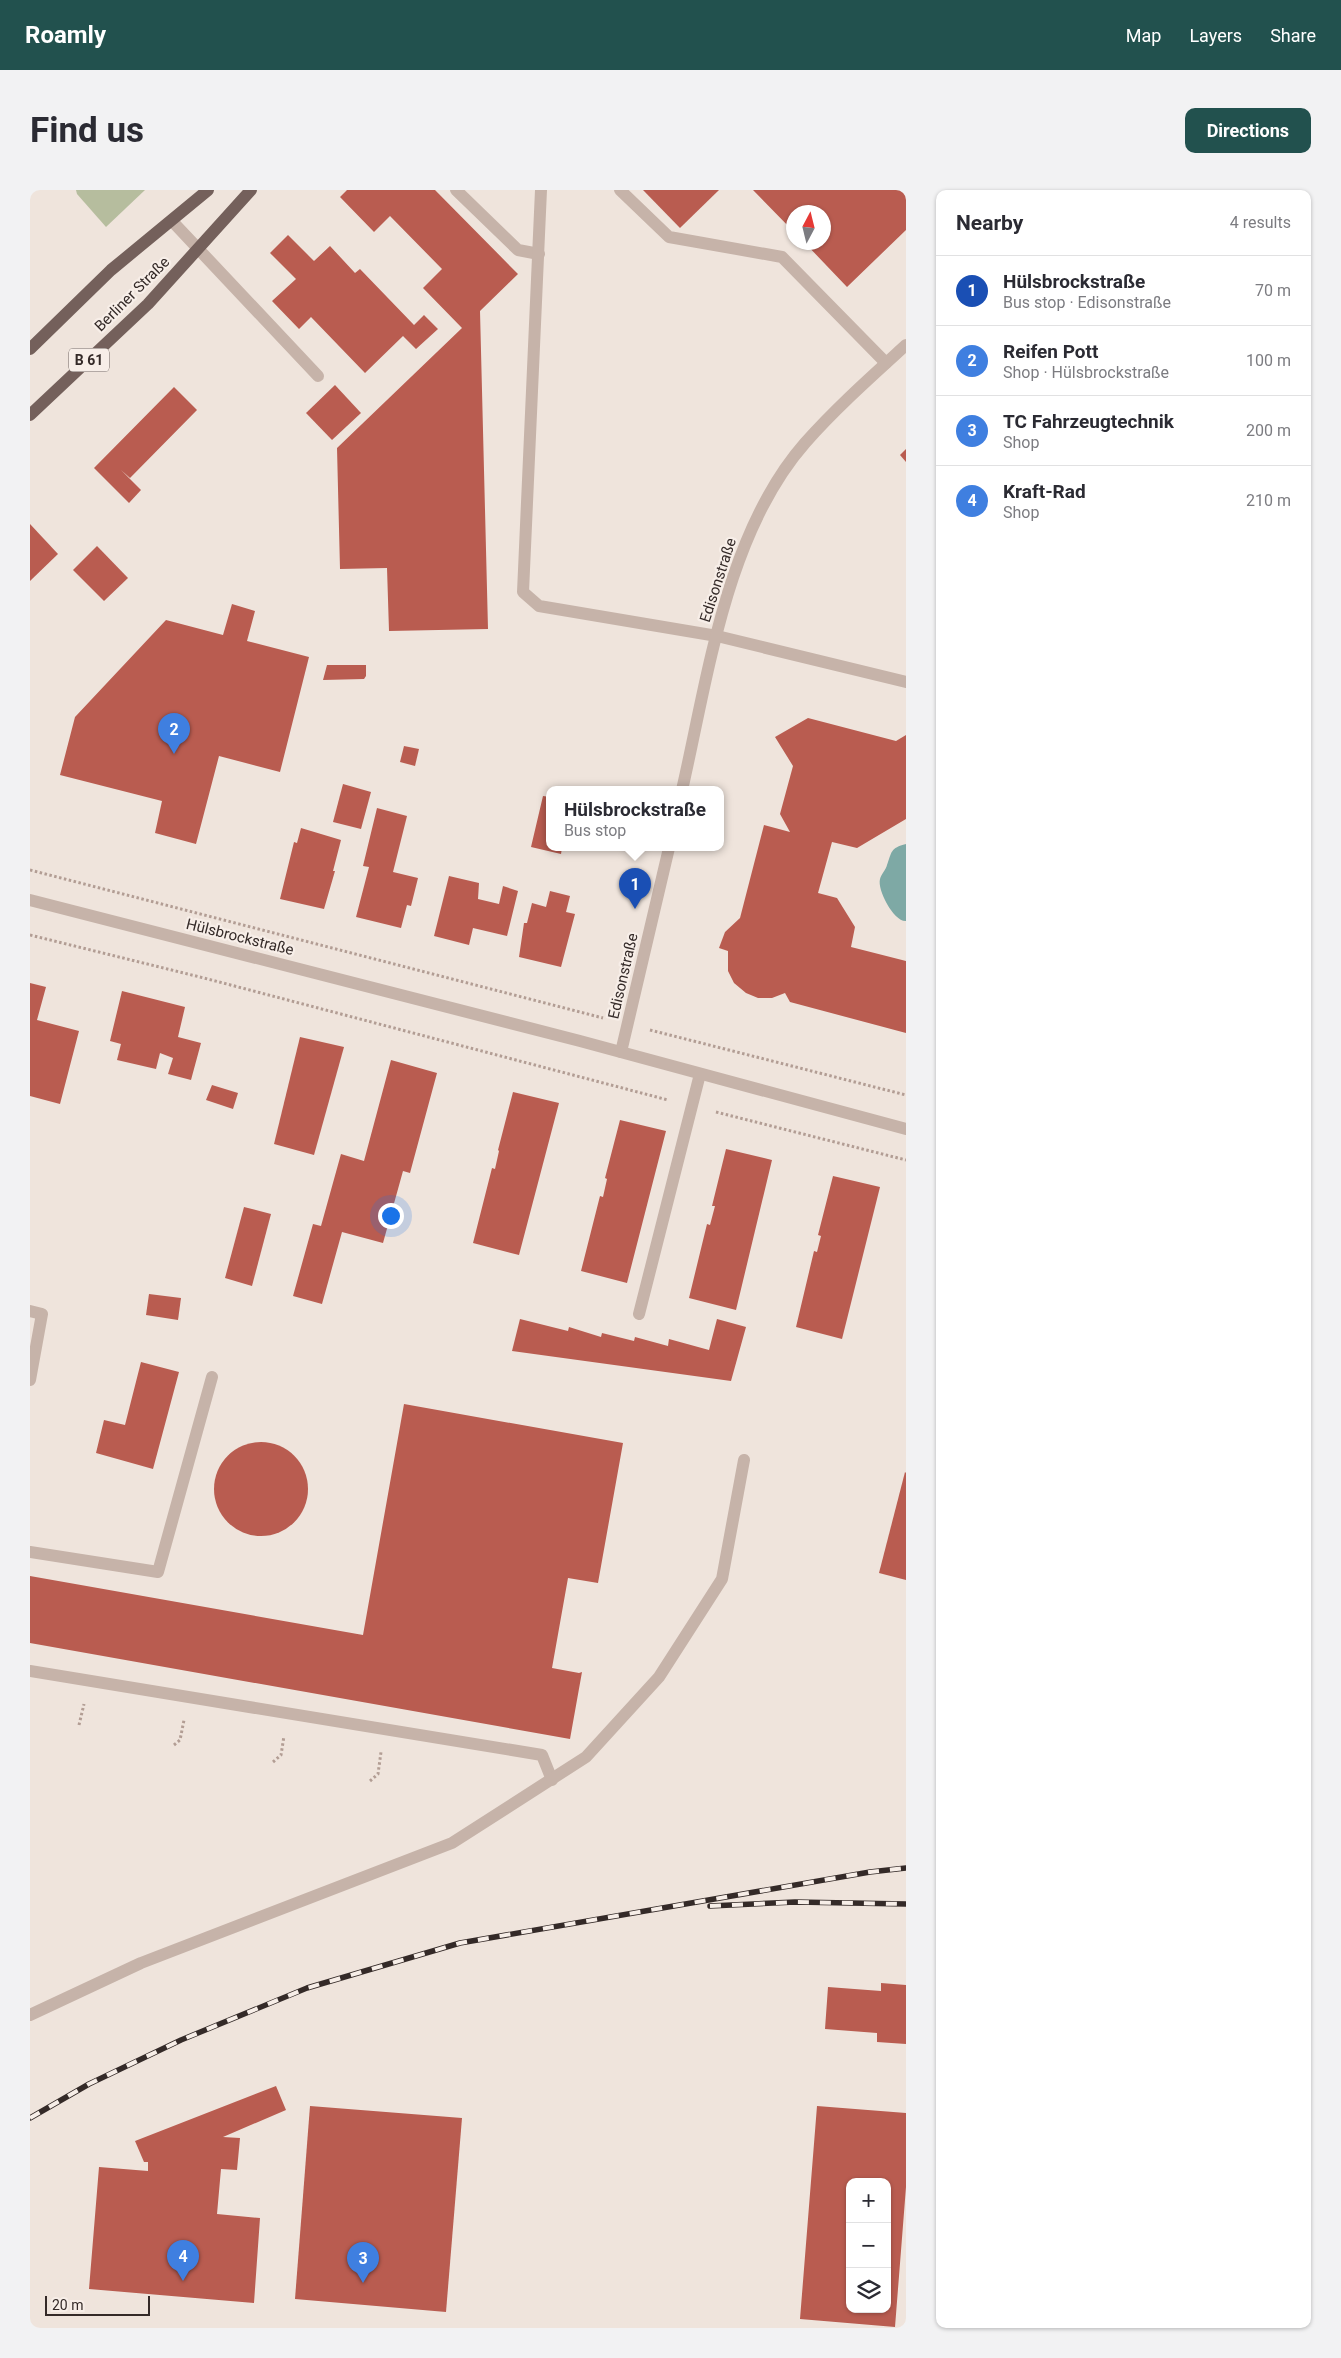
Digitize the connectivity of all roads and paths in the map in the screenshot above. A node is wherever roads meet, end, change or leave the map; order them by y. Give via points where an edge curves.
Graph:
1 (208, 190) edge
2 (251, 190) edge
3 (456, 190) edge
4 (541, 190) edge
5 (620, 190) edge
6 (172, 221) junction
7 (200, 248) junction
8 (539, 254) junction
9 (906, 345) edge
10 (30, 349) edge
11 (886, 363) junction
12 (318, 376) dead end
13 (30, 415) edge
14 (717, 636) junction
15 (906, 682) edge
16 (683, 786) edge
17 (668, 851) edge
18 (30, 870) edge
19 (30, 900) edge
20 (30, 935) edge
21 (590, 1014) dead end
22 (693, 1041) dead end
23 (621, 1052) junction
24 (574, 1065) dead end
25 (571, 1074) junction
26 (700, 1074) junction
27 (906, 1095) edge
28 (691, 1105) junction
29 (906, 1130) edge
30 (906, 1160) edge
31 (30, 1311) edge
32 (639, 1314) dead end
33 (212, 1377) dead end
34 (30, 1380) edge
35 (744, 1460) dead end
36 (30, 1552) edge
37 (30, 1671) edge
38 (384, 1729) junction
39 (370, 1780) dead end
40 (552, 1780) junction
41 (30, 2015) edge

1 - 6 main road, Berliner Straße
2 - 7 main road, Berliner Straße / B 61
3 - 8 street via 518,250
4 - 8 street
5 - 11 street via 668,237 782,257
6 - 7 street
6 - 10 main road, Berliner Straße via 110,270
7 - 12 street
7 - 13 main road, Berliner Straße / B 61 via 148,304
8 - 14 street via 523,592 539,606
9 - 11 street, Edisonstraße
11 - 14 street, Edisonstraße via 804,444 769,495 739,556
14 - 15 street
14 - 16 street, Edisonstraße
17 - 23 street, Edisonstraße
18 - 21 path
19 - 23 street, Hülsbrockstraße
20 - 25 path
22 - 27 path
23 - 26 street, Hülsbrockstraße
24 - 25 path
25 - 28 path
26 - 28 street
26 - 29 street, Hülsbrockstraße
28 - 30 path
28 - 32 street
31 - 34 street via 42,1314
33 - 36 street via 158,1572
35 - 40 street via 722,1579 659,1677 586,1757
37 - 38 street
38 - 39 path via 378,1774
38 - 40 street via 542,1755
40 - 41 street via 452,1843 141,1963

